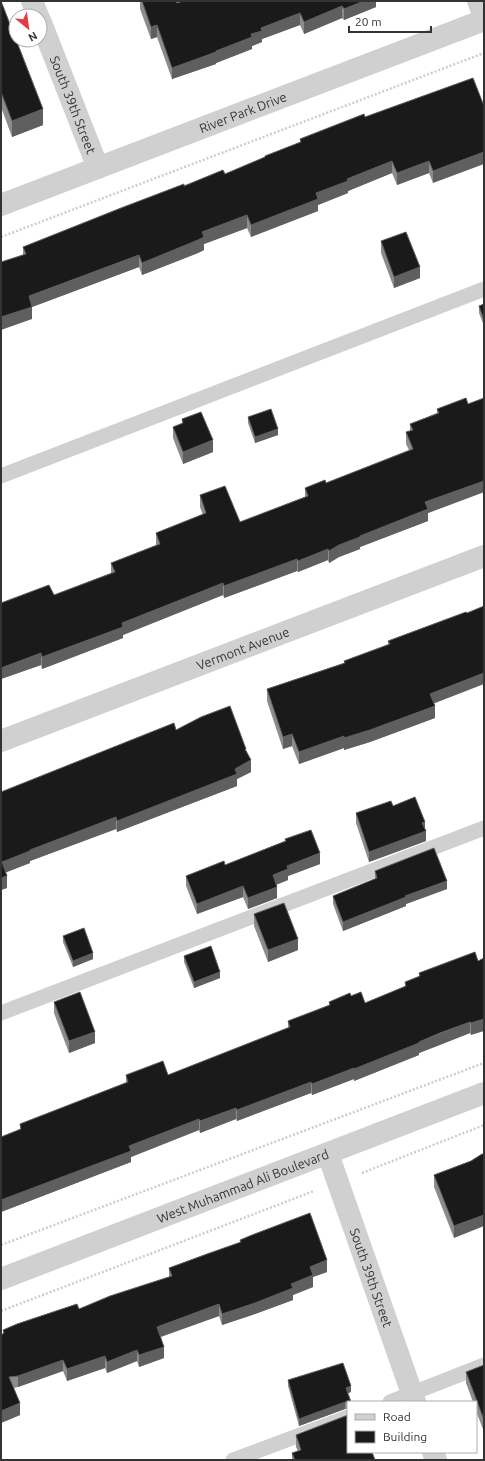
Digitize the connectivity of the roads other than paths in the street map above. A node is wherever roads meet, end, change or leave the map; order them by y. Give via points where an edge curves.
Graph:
1 (478, 1) edge
2 (484, 16) edge
3 (484, 20) edge
4 (48, 40) edge
5 (98, 168) junction
6 (1, 205) edge
7 (484, 290) edge
8 (1, 476) edge
9 (484, 556) edge
10 (1, 741) edge
11 (484, 828) edge
12 (1, 1013) edge
13 (484, 1093) edge
14 (328, 1154) junction
15 (1, 1279) edge
16 (484, 1365) edge
17 (414, 1398) edge
18 (396, 1401) edge
19 (347, 1418) edge
20 (233, 1460) edge

1 - 2 street
3 - 5 street, River Park Drive
4 - 5 street, South 39th Street
5 - 6 street, River Park Drive
7 - 8 lane
9 - 10 street, Vermont Avenue
11 - 12 lane
13 - 14 street, West Muhammad Ali Boulevard
14 - 15 street, West Muhammad Ali Boulevard
14 - 17 street, South 39th Street
16 - 17 lane
17 - 18 lane
19 - 20 lane

